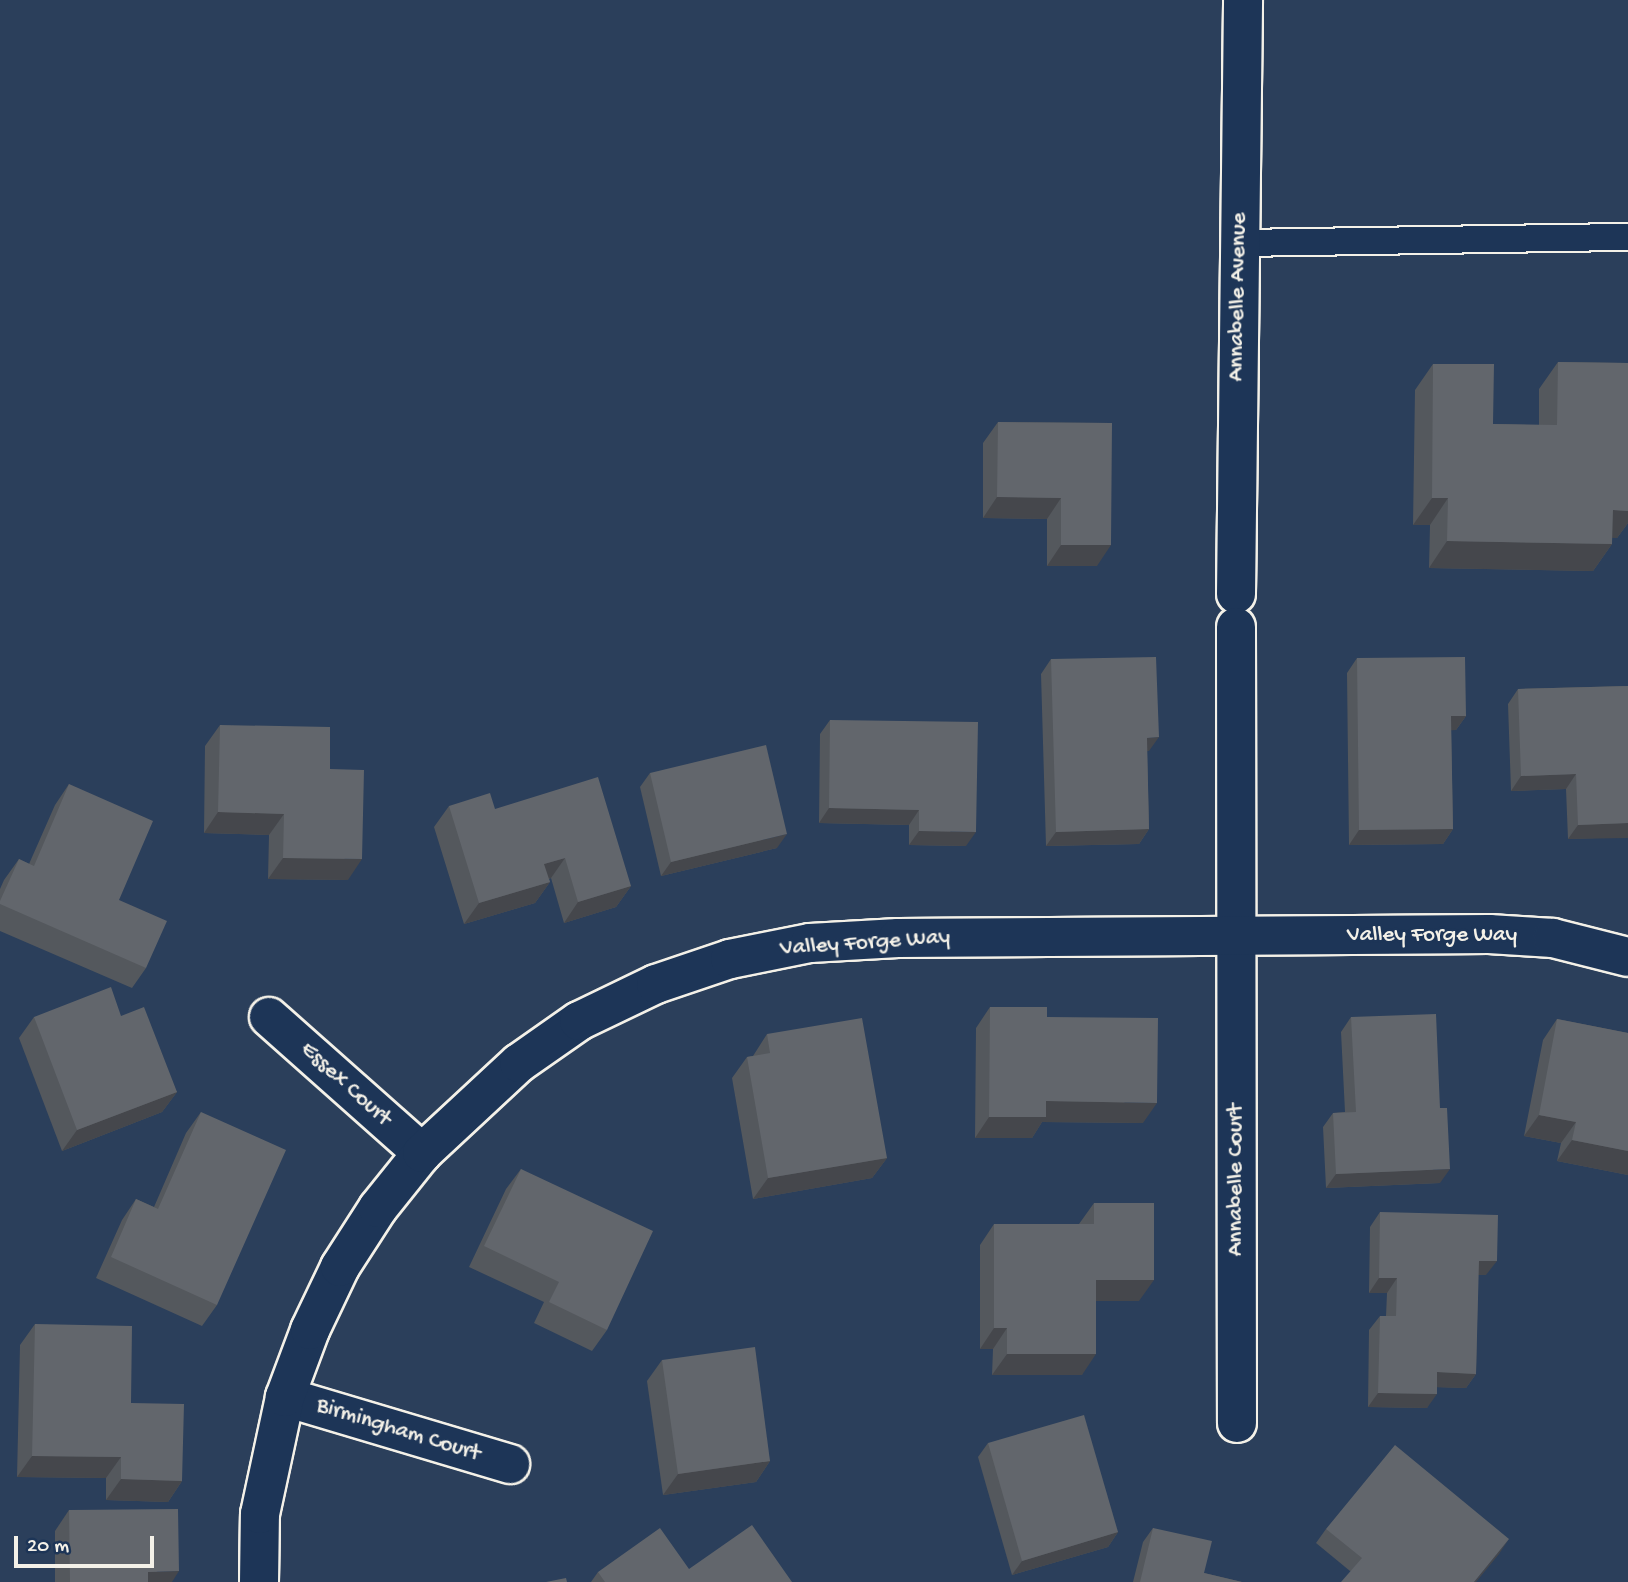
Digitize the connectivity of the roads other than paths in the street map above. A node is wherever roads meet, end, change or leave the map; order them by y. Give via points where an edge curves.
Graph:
1 (1243, 0) edge
2 (1628, 237) edge
3 (1240, 243) junction
4 (1236, 936) junction
5 (1628, 957) edge
6 (269, 1017) dead end
7 (422, 1153) junction
8 (285, 1397) junction
9 (1237, 1423) dead end
10 (510, 1464) dead end
11 (259, 1582) edge

1 - 3 street, Annabelle Avenue
2 - 3 lane
3 - 4 street, Annabelle Avenue
4 - 5 street, Valley Forge Way via 1489,934 1553,938
4 - 7 street, Valley Forge Way via 898,938 810,943 730,958 656,984 579,1021 508,1072
4 - 9 street, Annabelle Court
6 - 7 street, Essex Court
7 - 8 street, Valley Forge Way via 378,1208 340,1267
8 - 10 street, Birmingham Court
8 - 11 street, Valley Forge Way via 260,1514

